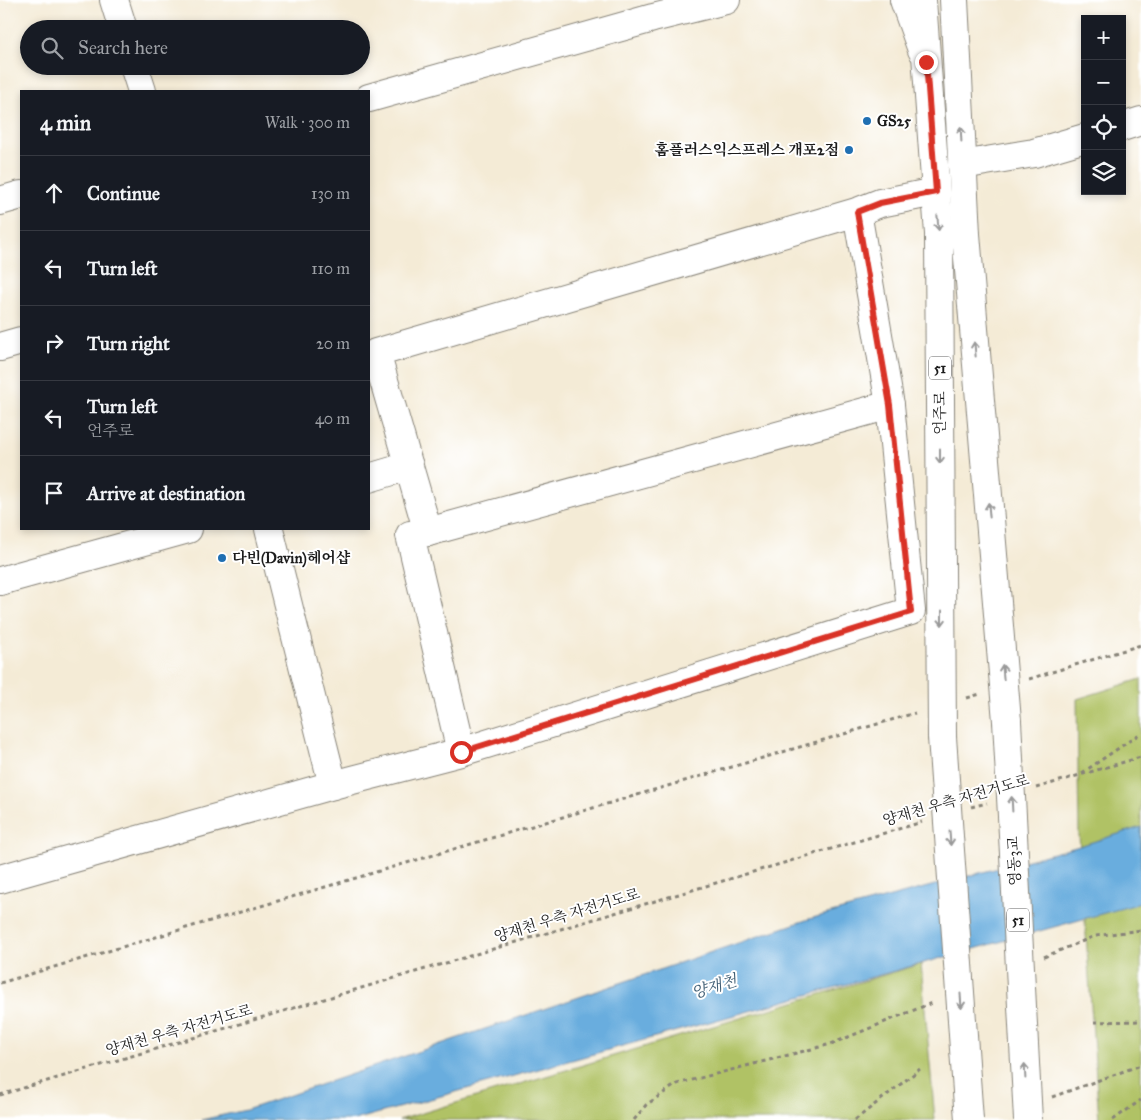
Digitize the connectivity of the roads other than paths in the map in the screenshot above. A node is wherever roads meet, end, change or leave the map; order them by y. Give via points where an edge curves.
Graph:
1 (114, 0) edge
2 (726, 0) edge
3 (904, 0) edge
4 (922, 0) edge
5 (954, 0) edge
6 (651, 9) edge
7 (120, 20) edge
8 (926, 62) junction
9 (137, 75) edge
10 (142, 90) edge
11 (370, 98) edge
12 (1141, 121) edge
13 (1126, 126) edge
14 (1081, 139) edge
15 (962, 165) junction
16 (936, 192) junction
17 (20, 195) edge
18 (0, 201) edge
19 (857, 212) junction
20 (20, 341) edge
21 (0, 347) edge
22 (890, 405) junction
23 (409, 466) junction
24 (370, 478) edge
25 (184, 530) edge
26 (269, 530) edge
27 (428, 532) junction
28 (0, 581) edge
29 (461, 752) junction
30 (333, 785) junction
31 (0, 879) edge
32 (969, 1120) edge
33 (1028, 1120) edge

1 - 7 main road
2 - 6 main road
3 - 8 main road
4 - 8 main road, 언주로 / 51
15 -> 5 main road, 51
6 - 11 main road
8 - 16 main road, 언주로 / 51
9 - 10 main road
12 - 13 main road
14 - 15 main road via 1034,153
33 -> 15 main road, 영동3교 / 51, bridge via 1007,721
16 - 19 main road via 880,203
16 -> 32 main road, 언주로 / 51, bridge via 939,234 942,738
17 - 18 main road
19 - 22 main road
19 - 23 main road via 376,353
20 - 21 main road
22 - 27 main road
22 - 29 main road via 911,612
23 - 24 main road
23 - 27 main road
25 - 28 main road
26 - 30 main road
27 - 29 main road via 410,535
29 - 30 main road
30 - 31 main road

